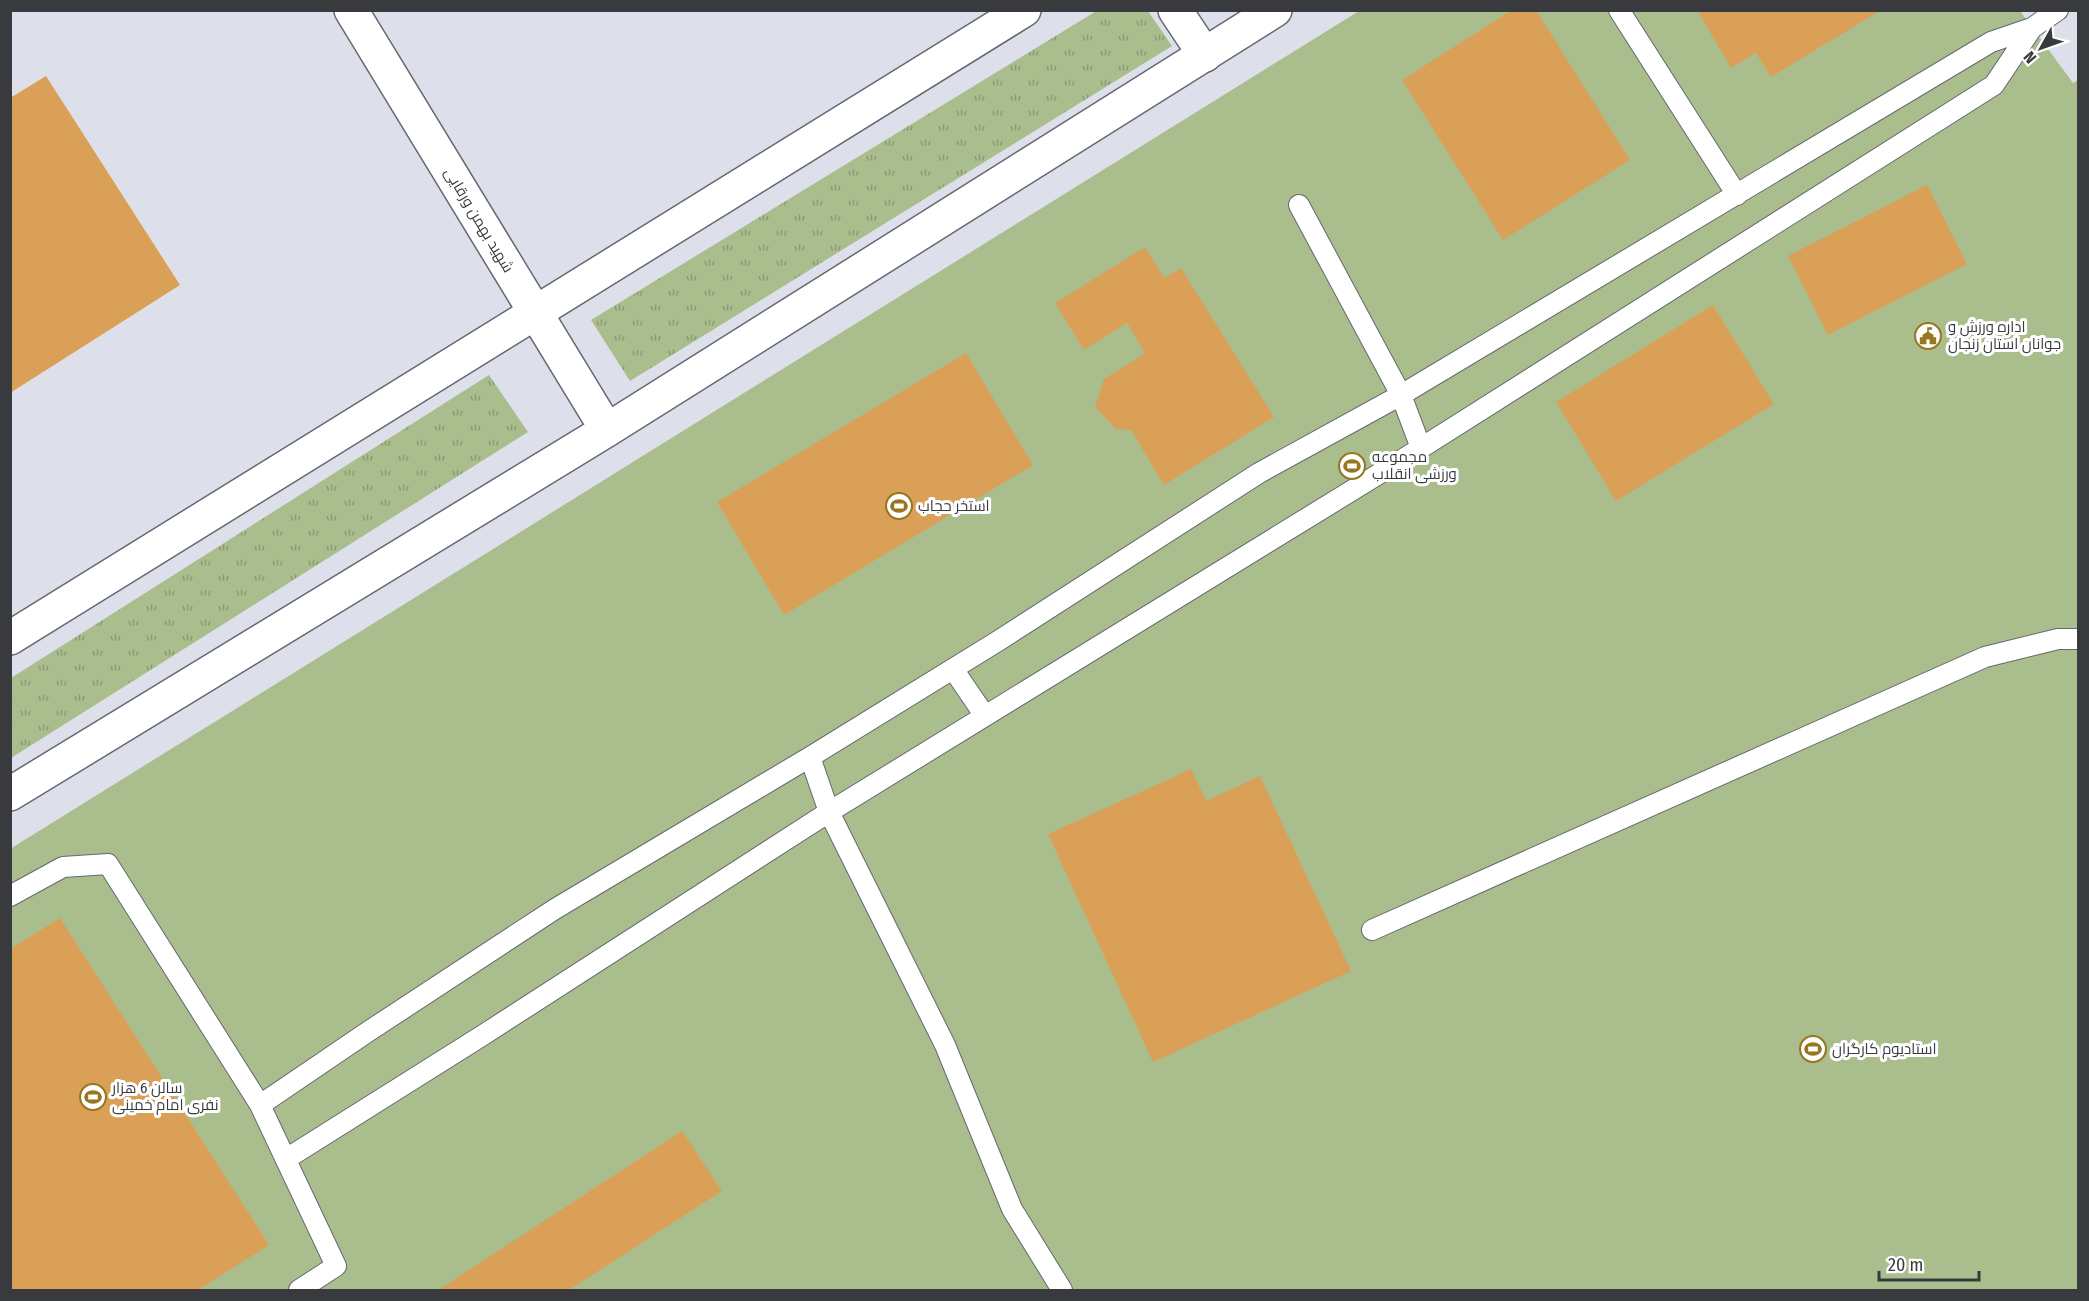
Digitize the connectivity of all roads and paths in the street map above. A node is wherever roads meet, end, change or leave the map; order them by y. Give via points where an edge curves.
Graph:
1 (351, 10) edge
2 (1024, 10) edge
3 (1175, 10) edge
4 (1619, 10) edge
5 (2058, 10) edge
6 (1271, 12) edge
7 (2032, 28) junction
8 (1205, 55) junction
9 (1737, 195) junction
10 (1299, 205) dead end
11 (535, 313) junction
12 (1401, 395) junction
13 (607, 430) junction
14 (1421, 448) junction
15 (10, 638) edge
16 (2079, 639) edge
17 (953, 669) junction
18 (985, 716) junction
19 (810, 757) junction
20 (10, 794) edge
21 (829, 812) junction
22 (10, 896) edge
23 (1372, 930) dead end
24 (260, 1105) junction
25 (286, 1159) junction
26 (299, 1290) edge
27 (1062, 1290) edge

1 - 11 street, شهید بهمن ورقایی
2 - 11 street
3 - 8 street
4 - 9 lane
5 - 7 lane
6 - 8 street
7 - 9 lane via 1991,42
7 - 14 lane via 1994,85
8 - 13 street
9 - 12 lane
10 - 12 lane
11 - 13 street, شهید بهمن ورقایی
11 - 15 street
12 - 14 lane
12 - 17 lane via 1259,473
13 - 20 street
14 - 18 lane
16 - 23 lane via 2058,639 1985,657
17 - 18 lane
17 - 19 lane
18 - 21 lane
19 - 21 lane
19 - 24 lane via 555,909
21 - 25 lane
21 - 27 lane via 945,1045 1012,1209
22 - 24 lane via 63,867 108,864
24 - 25 lane
25 - 26 lane via 336,1266

